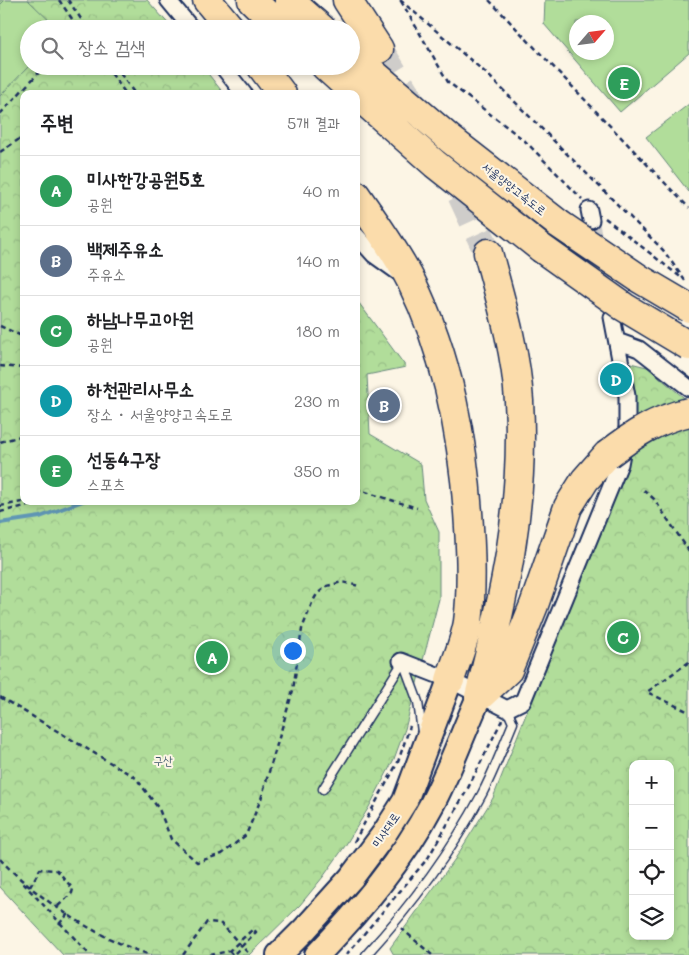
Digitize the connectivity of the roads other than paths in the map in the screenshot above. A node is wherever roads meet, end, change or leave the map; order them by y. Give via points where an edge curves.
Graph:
1 (168, 0) edge
2 (207, 0) edge
3 (252, 0) edge
4 (289, 0) edge
5 (347, 0) edge
6 (185, 20) edge
7 (224, 20) edge
8 (273, 20) edge
9 (312, 20) edge
10 (379, 49) tunnel mouth
11 (360, 62) edge
12 (229, 75) edge
13 (268, 75) edge
14 (335, 75) edge
15 (241, 90) edge
16 (279, 90) edge
17 (352, 90) edge
18 (360, 98) edge
19 (360, 201) edge
20 (360, 239) edge
21 (488, 253) tunnel mouth
22 (411, 281) junction
23 (689, 308) edge
24 (612, 317) dead end
25 (617, 341) junction
26 (689, 346) edge
27 (689, 388) edge
28 (689, 412) edge
29 (402, 661) junction
30 (450, 680) junction
31 (479, 697) junction
32 (507, 709) junction
33 (420, 759) junction
34 (323, 789) dead end
35 (279, 955) edge
36 (317, 955) edge
37 (366, 955) edge

1 - 6 street
2 - 7 highway
3 - 8 highway
4 - 9 highway
5 - 10 highway
11 - 23 highway, 서울양양고속도로, bridge via 450,139 559,224
12 - 15 street
13 - 16 highway
14 - 17 highway
18 - 26 highway, bridge via 435,164 541,248 624,307
19 - 22 highway
20 - 22 street via 374,255
21 - 31 highway via 507,324 519,400 520,471 511,558
22 - 30 highway via 451,392 466,480 470,552 468,623
24 - 25 street
25 - 27 street via 639,349
25 - 32 street via 627,396 627,427 620,464 523,701
28 - 31 highway, bridge via 664,418 634,434 607,455 585,480 568,507 508,670
29 - 30 street
29 - 33 lane via 420,715
29 - 34 lane
30 - 31 street
30 - 33 main road, 미사대로
31 - 32 street
31 - 36 main road, 미사대로 via 432,804 411,841 375,891
32 - 37 lane via 513,723 483,792 432,875
33 - 35 main road, 미사대로 via 405,802 384,834 351,878

